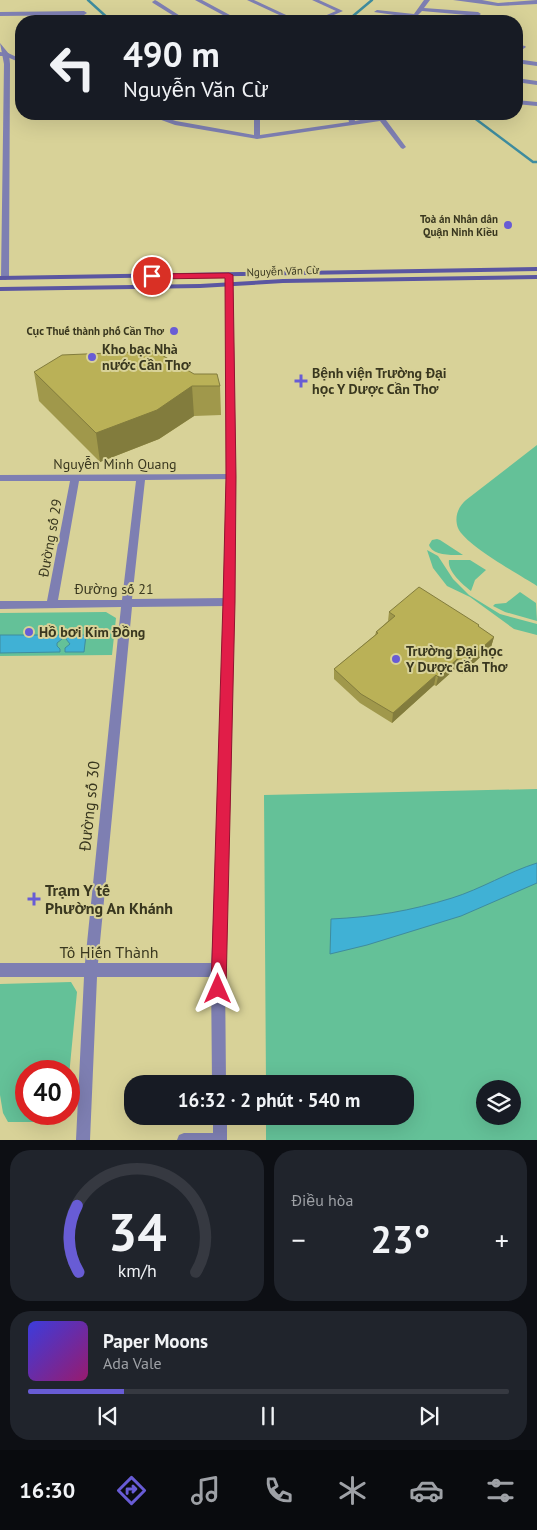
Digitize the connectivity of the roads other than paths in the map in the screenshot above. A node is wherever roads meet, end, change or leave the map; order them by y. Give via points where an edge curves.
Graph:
1 (198, 0) edge
2 (250, 0) edge
3 (315, 0) edge
4 (427, 0) edge
5 (456, 0) edge
6 (479, 1) edge
7 (155, 2) dead end
8 (537, 2) edge
9 (421, 9) junction
10 (377, 12) dead end
11 (84, 13) dead end
12 (0, 14) edge
13 (478, 14) dead end
14 (176, 15) edge
15 (227, 15) edge
16 (283, 15) edge
17 (331, 15) edge
18 (404, 15) edge
19 (416, 15) edge
20 (0, 45) edge
21 (3, 54) edge
22 (15, 59) edge
23 (523, 63) edge
24 (537, 64) edge
25 (523, 81) edge
26 (4, 82) edge
27 (537, 83) edge
28 (523, 103) edge
29 (537, 104) edge
30 (166, 120) edge
31 (257, 120) edge
32 (352, 120) edge
33 (370, 120) edge
34 (384, 120) edge
35 (353, 123) junction
36 (257, 137) junction
37 (403, 146) dead end
38 (537, 269) edge
39 (537, 277) edge
40 (3, 278) edge
41 (229, 280) junction
42 (0, 289) edge
43 (141, 477) junction
44 (231, 477) junction
45 (0, 478) edge
46 (74, 478) junction
47 (127, 602) junction
48 (229, 602) junction
49 (52, 603) junction
50 (0, 605) edge
51 (0, 970) edge
52 (91, 970) junction
53 (218, 970) junction
54 (219, 1075) edge
55 (220, 1125) edge
56 (84, 1140) edge
57 (184, 1140) edge
58 (220, 1140) edge

1 - 15 street
2 - 16 street
3 - 17 street via 340,11
4 - 9 street
5 - 6 street
6 - 8 street
7 - 14 street
9 - 13 street
9 - 19 street
10 - 18 street
11 - 12 street
20 - 21 street
21 - 22 street
21 - 26 street
23 - 24 street
25 - 27 street
26 - 40 street
28 - 29 street
30 - 36 street
31 - 36 street
32 - 35 street
33 - 35 street
34 - 37 street
35 - 36 street
38 - 41 main road, Nguyễn Văn Cừ
39 - 41 main road, Nguyễn Văn Cừ
40 - 41 main road, Nguyễn Văn Cừ
41 - 42 main road, Nguyễn Văn Cừ via 200,286
41 - 44 street
43 - 44 street, Nguyễn Minh Quang
43 - 46 street, Nguyễn Minh Quang
43 - 47 street, Đường số 30
44 - 48 street
45 - 46 street, Nguyễn Minh Quang
46 - 49 street, Đường số 29
47 - 48 street, Đường số 21
47 - 49 street, Đường số 21
47 - 52 street, Đường số 30
48 - 53 street
49 - 50 street, Đường số 21
51 - 52 street, Tô Hiến Thành
52 - 53 street, Tô Hiến Thành
52 - 56 street, Đường số 30
53 - 54 street
55 - 58 street
57 - 58 street

